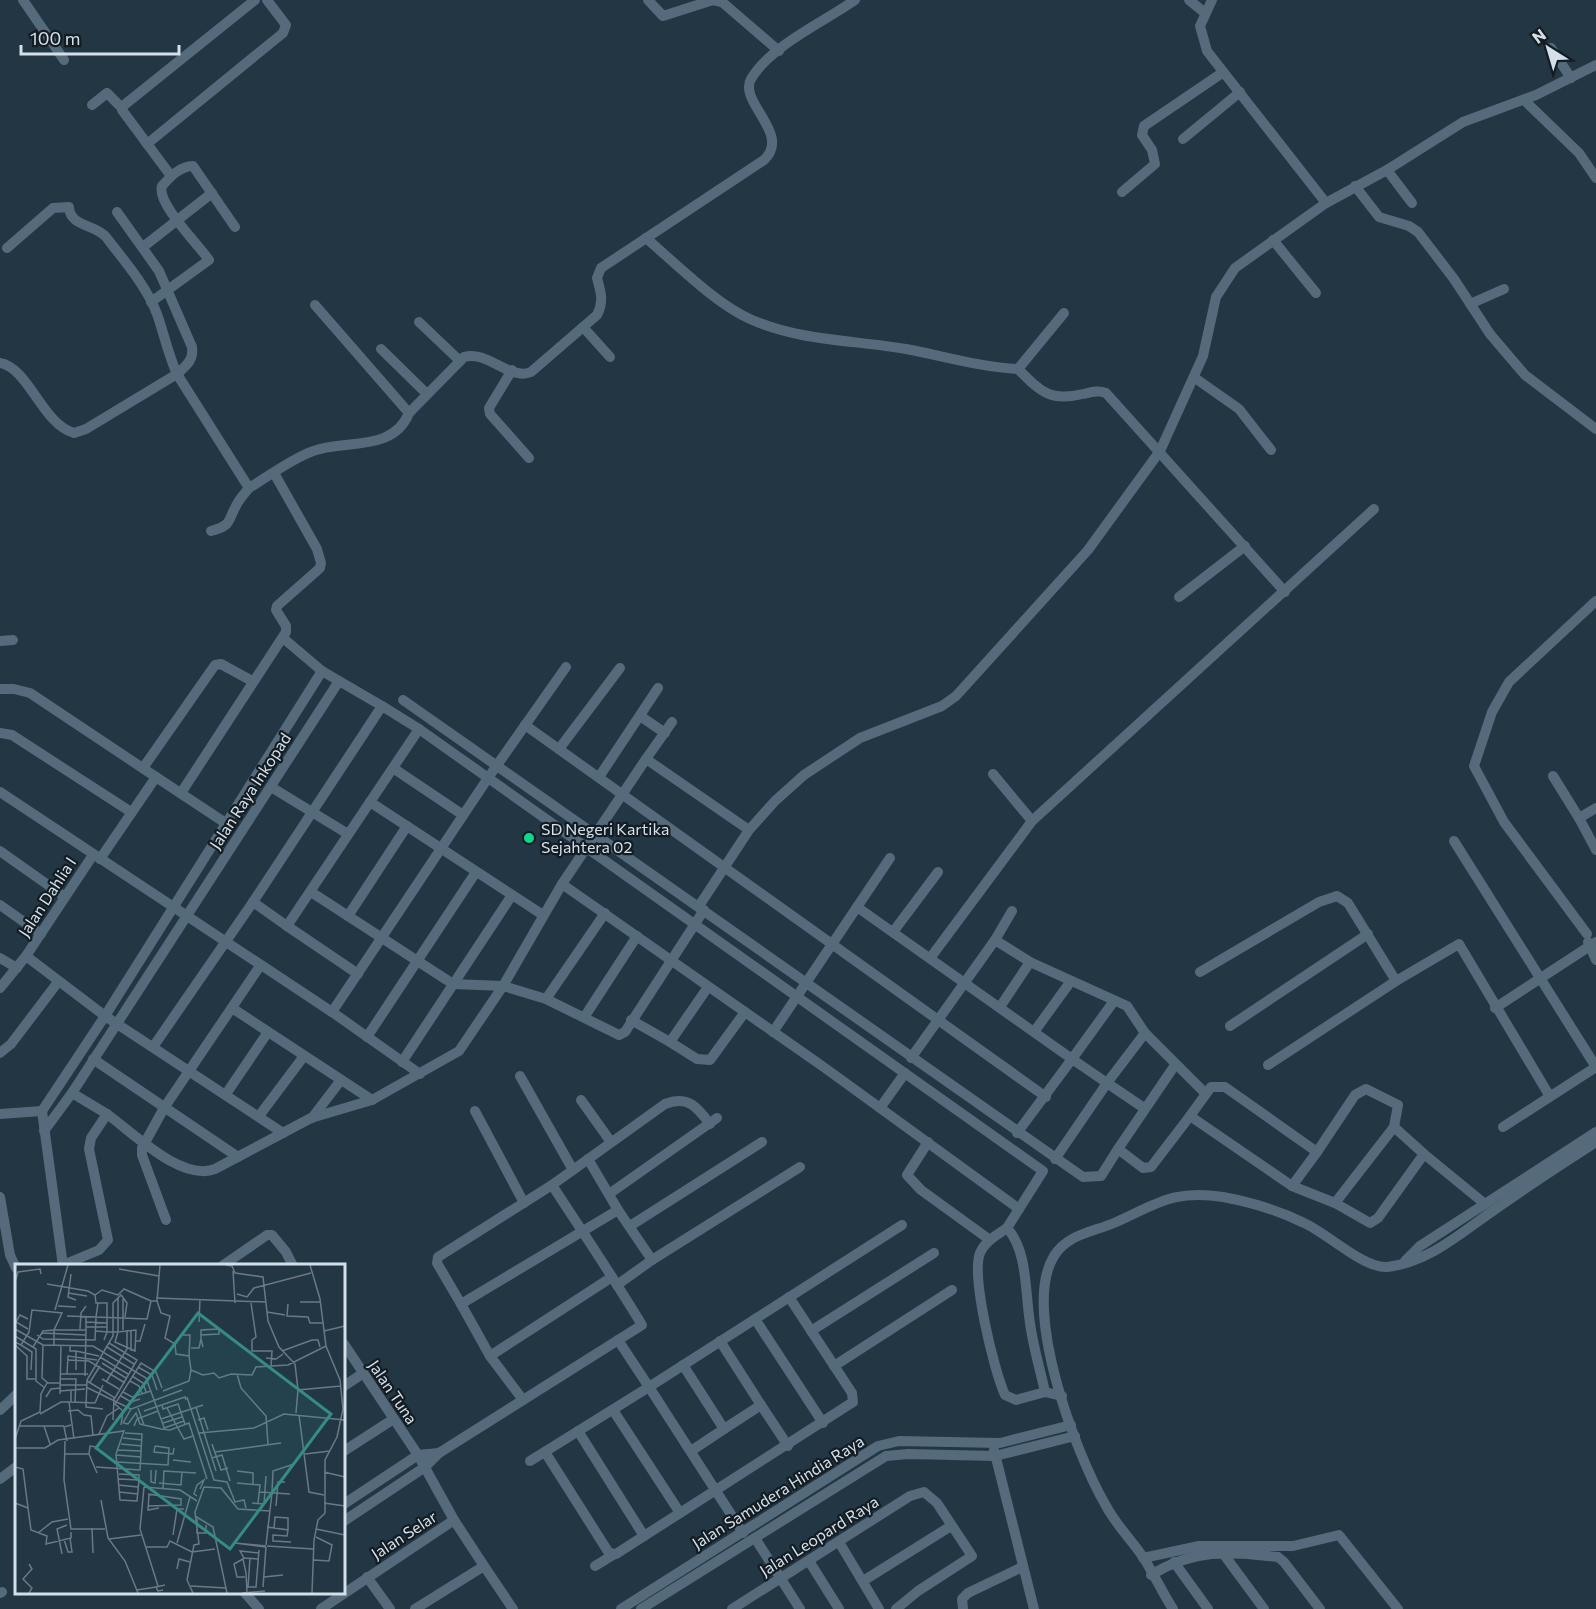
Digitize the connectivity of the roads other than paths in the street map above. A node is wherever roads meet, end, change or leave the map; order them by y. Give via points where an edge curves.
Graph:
1 (23, 0) edge
2 (255, 0) edge
3 (267, 0) edge
4 (648, 0) edge
5 (713, 0) edge
6 (855, 0) edge
7 (1189, 0) edge
8 (1212, 0) edge
9 (837, 5) edge
10 (1204, 12) junction
11 (1551, 48) dead end
12 (779, 51) junction
13 (64, 60) dead end
14 (1596, 65) edge
15 (1222, 73) junction
16 (1571, 78) junction
17 (1240, 92) junction
18 (1524, 100) junction
19 (92, 105) dead end
20 (122, 108) junction
21 (1183, 139) dead end
22 (147, 144) junction
23 (1388, 170) junction
24 (171, 176) junction
25 (1596, 177) edge
26 (1355, 186) junction
27 (1122, 192) dead end
28 (212, 193) junction
29 (1412, 202) dead end
30 (1326, 203) junction
31 (117, 212) dead end
32 (177, 221) junction
33 (235, 227) dead end
34 (646, 238) junction
35 (1274, 240) junction
36 (143, 247) junction
37 (7, 248) dead end
38 (1504, 289) dead end
39 (169, 291) junction
40 (1316, 293) dead end
41 (151, 302) junction
42 (1470, 304) junction
43 (315, 305) dead end
44 (1064, 313) dead end
45 (419, 322) dead end
46 (583, 327) junction
47 (381, 349) dead end
48 (610, 357) dead end
49 (459, 361) junction
50 (0, 363) edge
51 (1018, 369) junction
52 (512, 370) junction
53 (177, 375) junction
54 (1195, 378) junction
55 (427, 393) junction
56 (410, 413) junction
57 (1596, 429) edge
58 (1271, 450) dead end
59 (1160, 451) junction
60 (529, 458) dead end
61 (274, 473) junction
62 (249, 488) junction
63 (1374, 509) dead end
64 (211, 531) dead end
65 (1245, 546) junction
66 (1285, 592) junction
67 (1179, 597) dead end
68 (1596, 601) edge
69 (283, 638) junction
70 (13, 640) dead end
71 (0, 641) edge
72 (566, 667) dead end
73 (620, 668) dead end
74 (322, 671) junction
75 (252, 681) junction
76 (339, 681) junction
77 (658, 688) dead end
78 (0, 689) edge
79 (403, 700) dead end
80 (382, 706) junction
81 (640, 716) junction
82 (672, 722) dead end
83 (525, 725) junction
84 (419, 729) junction
85 (0, 733) edge
86 (664, 733) junction
87 (559, 749) junction
88 (646, 759) junction
89 (497, 765) junction
90 (143, 768) junction
91 (393, 768) junction
92 (993, 774) dead end
93 (1553, 776) dead end
94 (156, 777) junction
95 (599, 777) junction
96 (488, 778) junction
97 (271, 787) junction
98 (0, 792) edge
99 (181, 793) junction
100 (621, 794) junction
101 (370, 802) junction
102 (1596, 808) edge
103 (131, 812) junction
104 (311, 813) junction
105 (463, 815) junction
106 (1579, 818) junction
107 (1032, 821) junction
108 (227, 824) junction
109 (407, 826) junction
110 (749, 830) junction
111 (348, 834) junction
112 (589, 841) junction
113 (1454, 841) dead end
114 (440, 849) junction
115 (1596, 850) edge
116 (0, 851) edge
117 (97, 857) junction
118 (890, 858) dead end
119 (726, 868) junction
120 (476, 872) junction
121 (938, 872) dead end
122 (562, 884) junction
123 (311, 892) junction
124 (512, 895) junction
125 (65, 897) junction
126 (253, 902) junction
127 (0, 905) edge
128 (857, 907) junction
129 (172, 908) junction
130 (1012, 911) dead end
131 (605, 913) junction
132 (543, 915) junction
133 (348, 916) junction
134 (699, 916) junction
135 (185, 917) junction
136 (287, 926) junction
137 (893, 933) junction
138 (41, 934) junction
139 (1368, 934) junction
140 (638, 936) junction
141 (382, 938) junction
142 (995, 940) junction
143 (1592, 941) edge
144 (225, 943) junction
145 (832, 944) junction
146 (26, 956) junction
147 (931, 957) junction
148 (0, 958) edge
149 (671, 960) junction
150 (1596, 960) edge
151 (417, 962) junction
152 (1030, 962) junction
153 (260, 966) junction
154 (17, 968) junction
155 (1200, 972) dead end
156 (358, 974) junction
157 (1540, 977) junction
158 (1071, 981) junction
159 (1396, 981) junction
160 (58, 982) junction
161 (965, 982) junction
162 (805, 983) junction
163 (453, 984) junction
164 (502, 986) junction
165 (708, 987) junction
166 (0, 988) edge
167 (798, 995) junction
168 (546, 999) junction
169 (1114, 1001) junction
170 (1000, 1007) junction
171 (232, 1008) junction
172 (1495, 1008) junction
173 (332, 1012) junction
174 (745, 1012) junction
175 (105, 1016) junction
176 (585, 1016) junction
177 (938, 1019) junction
178 (631, 1020) junction
179 (118, 1023) junction
180 (1230, 1026) dead end
181 (268, 1032) junction
182 (773, 1032) junction
183 (1034, 1032) junction
184 (1145, 1033) junction
185 (367, 1037) junction
186 (670, 1042) junction
187 (153, 1047) junction
188 (0, 1053) edge
189 (303, 1056) junction
190 (911, 1058) junction
191 (93, 1059) junction
192 (1072, 1059) junction
193 (402, 1062) junction
194 (1175, 1065) junction
195 (1268, 1065) dead end
196 (1596, 1067) edge
197 (189, 1069) junction
198 (905, 1073) junction
199 (420, 1074) junction
200 (520, 1076) dead end
201 (341, 1080) junction
202 (1107, 1083) junction
203 (72, 1093) junction
204 (1205, 1093) junction
205 (226, 1094) junction
206 (1549, 1095) junction
207 (1046, 1097) junction
208 (372, 1100) junction
209 (581, 1100) dead end
210 (164, 1108) junction
211 (880, 1108) junction
212 (1144, 1108) junction
213 (42, 1111) junction
214 (475, 1111) dead end
215 (0, 1114) edge
216 (107, 1114) junction
217 (259, 1116) junction
218 (1190, 1116) junction
219 (311, 1118) junction
220 (1394, 1126) junction
221 (1503, 1127) dead end
222 (44, 1131) junction
223 (1596, 1132) edge
224 (283, 1133) junction
225 (1017, 1133) junction
226 (145, 1142) junction
227 (611, 1142) junction
228 (762, 1142) dead end
229 (928, 1142) junction
230 (1596, 1143) edge
231 (1118, 1149) junction
232 (1317, 1152) junction
233 (1424, 1154) junction
234 (238, 1157) junction
235 (588, 1159) junction
236 (1055, 1159) junction
237 (800, 1167) dead end
238 (573, 1170) junction
239 (552, 1185) junction
240 (1292, 1186) junction
241 (609, 1194) junction
242 (0, 1197) edge
243 (524, 1203) junction
244 (1335, 1203) junction
245 (1485, 1204) junction
246 (1019, 1209) junction
247 (618, 1210) junction
248 (166, 1220) dead end
249 (902, 1225) dead end
250 (630, 1226) junction
251 (1007, 1227) junction
252 (582, 1232) junction
253 (990, 1240) junction
254 (934, 1253) dead end
255 (652, 1260) junction
256 (1404, 1262) junction
257 (63, 1264) edge
258 (65, 1264) edge
259 (225, 1264) edge
260 (292, 1264) edge
261 (15, 1266) edge
262 (615, 1281) junction
263 (952, 1290) dead end
264 (789, 1298) junction
265 (461, 1304) junction
266 (755, 1319) junction
267 (811, 1331) junction
268 (618, 1340) junction
269 (720, 1341) junction
270 (345, 1346) edge
271 (490, 1356) junction
272 (683, 1365) junction
273 (834, 1366) junction
274 (362, 1374) junction
275 (345, 1385) edge
276 (649, 1387) junction
277 (1045, 1392) junction
278 (15, 1396) edge
279 (1062, 1396) junction
280 (523, 1400) junction
281 (761, 1405) junction
282 (0, 1410) edge
283 (613, 1410) junction
284 (392, 1420) junction
285 (823, 1423) junction
286 (724, 1429) junction
287 (578, 1431) junction
288 (1073, 1431) junction
289 (993, 1443) junction
290 (788, 1446) junction
291 (345, 1450) edge
292 (691, 1451) junction
293 (545, 1452) junction
294 (439, 1453) junction
295 (418, 1455) junction
296 (995, 1456) junction
297 (530, 1461) dead end
298 (425, 1467) junction
299 (15, 1468) edge
300 (0, 1479) edge
301 (717, 1490) junction
302 (345, 1503) edge
303 (777, 1510) junction
304 (680, 1513) junction
305 (345, 1520) edge
306 (784, 1520) junction
307 (454, 1521) junction
308 (951, 1526) junction
309 (742, 1533) junction
310 (644, 1536) junction
311 (755, 1538) junction
312 (839, 1542) junction
313 (1222, 1552) junction
314 (613, 1555) junction
315 (1143, 1558) junction
316 (809, 1561) junction
317 (1174, 1562) junction
318 (484, 1566) junction
319 (595, 1566) dead end
320 (1022, 1567) junction
321 (1151, 1575) junction
322 (367, 1577) junction
323 (781, 1578) junction
324 (863, 1581) junction
325 (345, 1592) edge
326 (245, 1594) edge
327 (343, 1594) edge
328 (746, 1605) edge
329 (511, 1608) edge
330 (259, 1609) edge
331 (321, 1609) edge
332 (390, 1609) edge
333 (416, 1609) edge
334 (621, 1609) edge
335 (641, 1609) edge
336 (732, 1609) edge
337 (800, 1609) edge
338 (839, 1609) edge
339 (879, 1609) edge
340 (896, 1609) edge
341 (963, 1609) edge
342 (1034, 1609) edge
343 (1173, 1609) edge
344 (1208, 1609) edge
345 (1264, 1609) edge
346 (1320, 1609) edge
347 (1398, 1609) edge

1 - 13 street
2 - 20 street
3 - 22 street via 286,25 284,33
4 - 5 street via 663,16
5 - 12 street via 722,2
6 - 9 street
7 - 10 street
8 - 10 street
9 - 12 street
10 - 15 street via 1200,32
11 - 16 street
12 - 34 street via 749,83 772,138 769,156
14 - 16 street
15 - 17 street
15 - 27 street via 1144,126 1142,135 1155,164
16 - 18 street
17 - 21 street
17 - 30 street
18 - 23 street via 1463,122
18 - 25 street via 1580,153
19 - 20 street via 107,93
20 - 22 street
22 - 24 street
23 - 26 street
23 - 29 street
24 - 28 street via 193,166
24 - 32 street via 160,192
26 - 30 street
26 - 42 street via 1379,217 1418,232
28 - 32 street
28 - 33 street
30 - 35 street
31 - 36 street
32 - 36 street
32 - 39 street via 209,260
34 - 46 street via 598,273 602,307
34 - 51 street via 751,320 824,339
35 - 40 street
35 - 54 street via 1235,268 1221,287
36 - 39 street
37 - 41 street via 52,208 69,207 76,222 106,238
38 - 42 street
39 - 41 street
39 - 53 street via 193,353
41 - 53 street
42 - 57 street via 1525,375
43 - 56 street
44 - 51 street
45 - 49 street
46 - 48 street
46 - 52 street via 531,372 519,374
47 - 55 street
49 - 52 street via 468,355
49 - 55 street
50 - 53 street via 13,368 52,417 74,433
51 - 59 street via 1048,395 1106,393
52 - 60 street via 489,408
53 - 62 street
54 - 58 street via 1239,409
54 - 59 street
55 - 56 street
56 - 61 street via 405,424 388,437 317,449
59 - 65 street
59 - 110 street via 1083,556 956,696 942,706 846,746 785,792
61 - 62 street
61 - 69 street via 321,562 316,572 277,606 286,627
62 - 64 street via 226,526
63 - 66 street
65 - 66 street
65 - 67 street
66 - 107 street
68 - 143 street via 1509,682 1492,712 1474,766 1504,822
69 - 74 street
69 - 75 street
70 - 71 street
72 - 83 street
73 - 87 street
74 - 76 street
74 - 108 street, Jalan Raya Inkopad
75 - 90 street via 221,663 215,665
75 - 99 street
76 - 80 street
76 - 97 street, Jalan Raya Inkopad
77 - 81 street
78 - 90 street via 30,693
79 - 89 street
80 - 84 street
80 - 104 street
81 - 86 street
81 - 95 street
82 - 86 street
83 - 87 street
83 - 89 street
84 - 91 street
84 - 96 street
85 - 103 street via 12,735
86 - 88 street
87 - 95 street
88 - 100 street
88 - 110 street
89 - 96 street
89 - 112 street
90 - 94 street
91 - 101 street
91 - 105 street
92 - 107 street
93 - 106 street
94 - 99 street
94 - 103 street, Jalan Dahlia I
95 - 100 street
96 - 105 street
96 - 112 street
97 - 104 street
97 - 135 street, Jalan Raya Inkopad
98 - 117 street
99 - 108 street
100 - 112 street
100 - 119 street
101 - 109 street
101 - 111 street
102 - 106 street
103 - 117 street, Jalan Dahlia I
104 - 111 street
104 - 126 street
105 - 114 street
106 - 115 street
107 - 147 street
108 - 129 street, Jalan Raya Inkopad
109 - 114 street
109 - 133 street
110 - 119 street
111 - 123 street
112 - 122 street
112 - 134 street
112 - 134 street
113 - 157 street
114 - 120 street
114 - 141 street
116 - 125 street
117 - 125 street, Jalan Dahlia I
117 - 129 street
118 - 128 street
119 - 134 street
119 - 145 street
120 - 124 street
120 - 151 street
121 - 137 street
122 - 131 street
122 - 132 street
123 - 133 street
123 - 136 street
124 - 132 street
124 - 163 street
125 - 138 street, Jalan Dahlia I
126 - 136 street
126 - 144 street
127 - 138 street
128 - 137 street
128 - 145 street
129 - 135 street
129 - 175 street, Jalan Raya Inkopad
130 - 142 street
131 - 140 street
131 - 168 street
132 - 164 street
133 - 141 street
134 - 149 street
134 - 162 street
134 - 167 street
135 - 144 street
135 - 179 street, Jalan Raya Inkopad
136 - 156 street
137 - 147 street
138 - 146 street, Jalan Dahlia I
139 - 155 street via 1348,903 1342,897 1331,896
139 - 159 street
139 - 180 street
140 - 149 street
140 - 176 street
141 - 151 street
141 - 156 street
142 - 152 street
142 - 161 street
143 - 150 street
143 - 157 street
144 - 153 street
144 - 187 street
145 - 162 street
145 - 177 street
146 - 154 street
146 - 160 street
147 - 161 street
148 - 154 street
149 - 165 street
149 - 178 street
151 - 163 street
151 - 185 street
152 - 158 street
152 - 170 street
153 - 171 street
153 - 173 street
154 - 166 street
156 - 173 street
157 - 172 street
157 - 196 street
158 - 169 street
158 - 183 street
159 - 172 street via 1459,944
159 - 195 street
160 - 175 street
160 - 188 street
161 - 170 street
161 - 177 street
162 - 167 street
162 - 190 street
163 - 164 street
163 - 193 street
164 - 168 street
164 - 199 street via 463,1046
165 - 174 street
165 - 186 street
167 - 182 street
167 - 198 street
168 - 176 street
169 - 184 street via 1130,1010
169 - 192 street
170 - 183 street
171 - 181 street
171 - 197 street
172 - 206 street
173 - 185 street
174 - 182 street
174 - 186 street via 710,1060 697,1059
175 - 179 street
175 - 213 street, Jalan Raya Inkopad
176 - 178 street via 619,1035
177 - 190 street
177 - 207 street
178 - 186 street
179 - 187 street
179 - 191 street, Jalan Raya Inkopad
181 - 189 street
181 - 205 street
182 - 211 street
183 - 192 street
184 - 194 street
184 - 202 street
185 - 193 street
187 - 197 street
189 - 201 street
189 - 217 street
190 - 225 street
191 - 203 street, Jalan Raya Inkopad
191 - 210 street
192 - 202 street
192 - 207 street
193 - 199 street
194 - 204 street
194 - 212 street
196 - 206 street
197 - 205 street
197 - 210 street
198 - 211 street
198 - 246 street via 1043,1171
199 - 208 street
200 - 238 street
201 - 208 street
201 - 219 street
202 - 212 street
202 - 236 street
203 - 216 street
203 - 222 street, Jalan Raya Inkopad
204 - 218 street
204 - 232 street via 1218,1085 1226,1087
205 - 217 street
206 - 221 street
207 - 225 street
208 - 219 street
209 - 227 street
210 - 226 street
210 - 234 street
211 - 229 street
212 - 231 street
213 - 215 street
213 - 222 street
214 - 243 street
216 - 226 street
216 - 258 street via 91,1138 89,1149 108,1240 99,1250
217 - 224 street
218 - 231 street via 1151,1167 1143,1168
218 - 240 street
219 - 224 street
220 - 232 street via 1398,1105 1362,1089
220 - 233 street
220 - 244 street
222 - 257 street
223 - 245 street
224 - 234 street
225 - 236 street
226 - 234 street via 193,1172 208,1172
226 - 248 street via 142,1155
227 - 235 street
227 - 241 street via 674,1100 693,1105 714,1121
228 - 250 street
229 - 246 street
229 - 253 street via 907,1175 921,1190
230 - 256 street via 1427,1257
231 - 236 street via 1096,1179 1083,1177
232 - 240 street
233 - 244 street via 1373,1222
233 - 245 street
235 - 238 street
235 - 241 street
237 - 255 street
238 - 239 street
239 - 243 street
239 - 252 street
240 - 244 street
241 - 247 street
242 - 261 street
243 - 265 street via 436,1260
245 - 256 street via 1420,1246
246 - 251 street
247 - 250 street
247 - 252 street
249 - 264 street
250 - 255 street
251 - 253 street
251 - 277 street via 1015,1237 1022,1266
252 - 262 street
252 - 265 street
253 - 277 street via 983,1247 978,1266 982,1311 1003,1390 1008,1398 1016,1400
254 - 267 street
255 - 262 street
256 - 279 street via 1388,1267 1370,1264 1303,1222 1245,1202 1177,1195 1156,1202 1071,1239 1050,1264 1044,1288 1046,1327
259 - 260 street via 267,1235 280,1244
262 - 268 street via 642,1325
262 - 271 street
263 - 273 street
264 - 266 street
264 - 267 street
265 - 271 street
266 - 269 street
266 - 285 street
267 - 273 street
268 - 276 street
268 - 280 street
269 - 272 street
269 - 281 street
270 - 274 street, Jalan Tuna
271 - 280 street
272 - 276 street
272 - 286 street
273 - 285 street via 852,1393 853,1402
274 - 275 street
274 - 284 street, Jalan Tuna
276 - 283 street
276 - 292 street
277 - 279 street
278 - 282 street
279 - 288 street
280 - 294 street
281 - 286 street
281 - 290 street
283 - 287 street
283 - 304 street
284 - 291 street
284 - 295 street, Jalan Tuna
285 - 290 street
286 - 292 street
287 - 293 street
287 - 310 street
288 - 289 street, Jalan Samudera Hindia Raya
288 - 296 street, Jalan Samudera Hindia Raya
288 - 315 street via 1105,1505
289 - 296 street
289 - 303 street, Jalan Samudera Hindia Raya via 887,1443
290 - 301 street
292 - 301 street
293 - 297 street
293 - 314 street
294 - 295 street
294 - 298 street
295 - 298 street, Jalan Tuna
295 - 302 street
296 - 306 street, Jalan Samudera Hindia Raya via 886,1456
296 - 320 street via 1017,1533
298 - 305 street
298 - 307 street, Jalan Selar
299 - 300 street
301 - 304 street
301 - 309 street
303 - 306 street
303 - 309 street, Jalan Samudera Hindia Raya
304 - 310 street
306 - 311 street, Jalan Samudera Hindia Raya
307 - 318 street
307 - 322 street, Jalan Selar
308 - 312 street, Jalan Leopard Raya via 937,1503 924,1492 910,1496
308 - 324 street
308 - 340 street via 972,1556
309 - 334 street, Jalan Samudera Hindia Raya
310 - 314 street
311 - 323 street
311 - 335 street, Jalan Samudera Hindia Raya
312 - 316 street, Jalan Leopard Raya
312 - 324 street
313 - 317 street
313 - 345 street
313 - 346 street via 1278,1557
314 - 319 street
315 - 321 street
315 - 347 street via 1198,1546 1293,1546 1339,1535
316 - 323 street, Jalan Leopard Raya
316 - 338 street
317 - 321 street
317 - 344 street
318 - 329 street
318 - 333 street
320 - 341 street via 968,1593 962,1599
320 - 342 street
321 - 343 street
322 - 325 street, Jalan Selar
322 - 332 street
323 - 328 street, Jalan Leopard Raya
323 - 337 street
324 - 339 street
326 - 330 street
327 - 331 street, Jalan Selar
328 - 336 street, Jalan Leopard Raya

